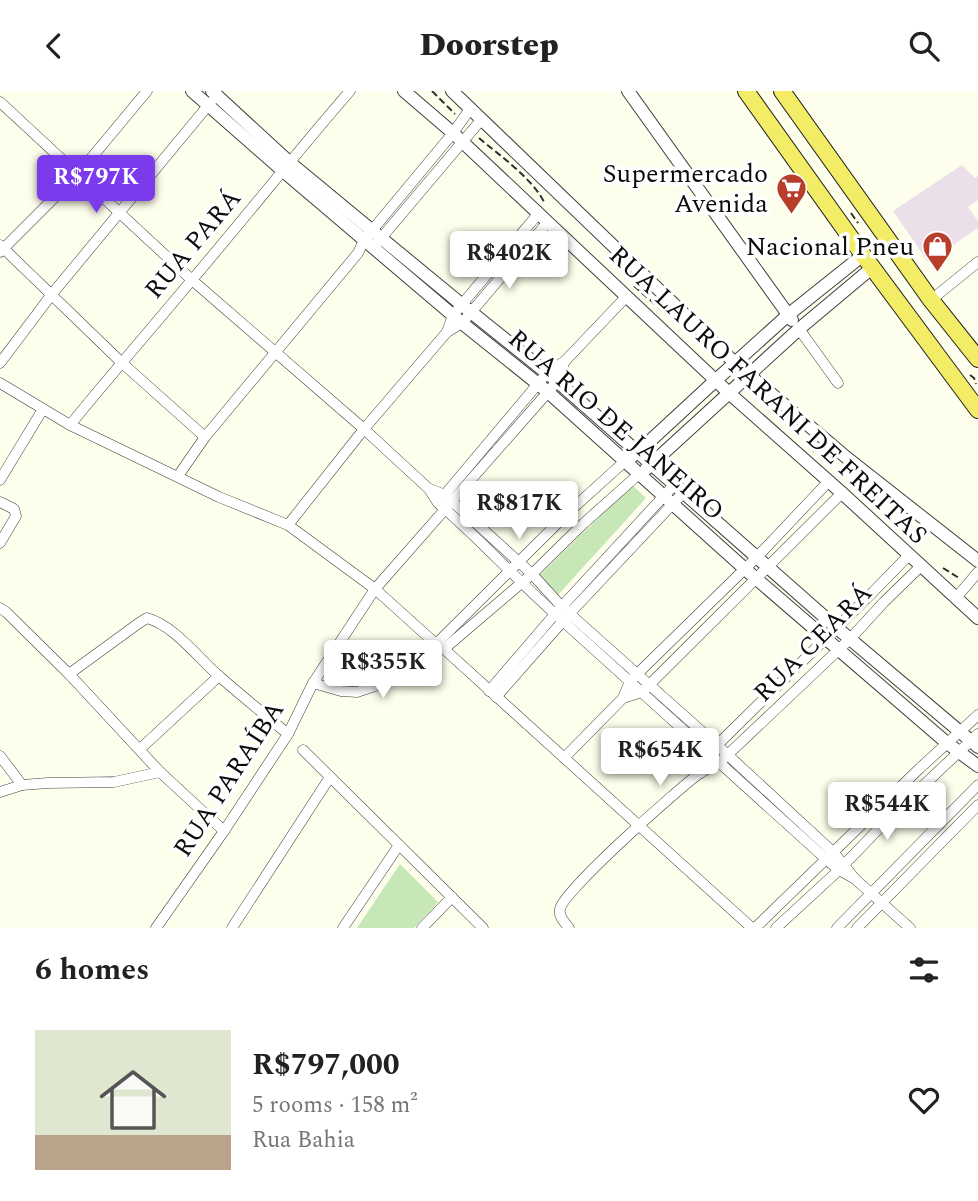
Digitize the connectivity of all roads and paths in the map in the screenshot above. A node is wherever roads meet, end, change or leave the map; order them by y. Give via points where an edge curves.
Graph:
1 (147, 91) edge
2 (192, 91) edge
3 (350, 91) edge
4 (404, 91) edge
5 (452, 91) edge
6 (628, 91) edge
7 (748, 91) edge
8 (760, 91) edge
9 (782, 91) edge
10 (214, 96) edge
11 (0, 102) edge
12 (470, 109) junction
13 (798, 113) junction
14 (481, 120) junction
15 (775, 131) junction
16 (457, 138) junction
17 (285, 166) junction
18 (78, 174) junction
19 (119, 211) junction
20 (542, 218) junction
21 (372, 239) junction
22 (1, 249) edge
23 (868, 261) junction
24 (978, 262) edge
25 (192, 280) junction
26 (51, 294) junction
27 (626, 297) junction
28 (931, 300) junction
29 (461, 314) junction
30 (788, 315) junction
31 (799, 329) junction
32 (274, 353) junction
33 (978, 359) edge
34 (121, 362) junction
35 (0, 363) edge
36 (735, 363) junction
37 (749, 375) junction
38 (552, 377) junction
39 (716, 380) junction
40 (0, 383) edge
41 (838, 383) dead end
42 (543, 389) junction
43 (729, 393) junction
44 (43, 409) junction
45 (978, 410) edge
46 (70, 425) junction
47 (364, 429) junction
48 (205, 437) junction
49 (638, 452) junction
50 (624, 462) junction
51 (651, 465) junction
52 (639, 474) junction
53 (178, 476) junction
54 (0, 480) edge
55 (829, 481) junction
56 (679, 489) junction
57 (842, 493) junction
58 (668, 500) junction
59 (0, 502) edge
60 (446, 503) junction
61 (571, 510) junction
62 (795, 517) junction
63 (584, 523) junction
64 (288, 525) junction
65 (807, 528) junction
66 (0, 543) edge
67 (909, 555) junction
68 (757, 557) junction
69 (978, 561) edge
70 (520, 562) junction
71 (921, 566) junction
72 (768, 567) junction
73 (745, 569) junction
74 (510, 572) junction
75 (978, 572) edge
76 (532, 574) junction
77 (757, 579) junction
78 (522, 583) junction
79 (375, 589) junction
80 (873, 592) junction
81 (956, 598) junction
82 (884, 602) junction
83 (0, 608) edge
84 (563, 614) junction
85 (978, 618) edge
86 (837, 628) junction
87 (672, 638) junction
88 (826, 638) junction
89 (851, 638) junction
90 (440, 646) junction
91 (683, 649) junction
92 (839, 649) junction
93 (69, 674) junction
94 (219, 676) junction
95 (634, 677) junction
96 (313, 683) junction
97 (646, 688) junction
98 (492, 694) junction
99 (623, 698) junction
100 (978, 715) edge
101 (687, 719) junction
102 (679, 727) junction
103 (961, 732) junction
104 (288, 734) junction
105 (976, 740) edge
106 (947, 743) junction
107 (717, 745) junction
108 (140, 749) junction
109 (303, 750) dead end
110 (959, 752) junction
111 (708, 754) junction
112 (0, 756) edge
113 (564, 758) junction
114 (723, 759) junction
115 (978, 766) edge
116 (920, 768) junction
117 (160, 772) junction
118 (701, 773) junction
119 (330, 777) junction
120 (932, 778) junction
121 (22, 785) junction
122 (978, 785) edge
123 (0, 792) edge
124 (958, 804) junction
125 (883, 805) junction
126 (978, 806) edge
127 (893, 814) junction
128 (969, 814) junction
129 (639, 826) junction
130 (224, 831) junction
131 (400, 845) junction
132 (916, 847) junction
133 (830, 857) junction
134 (927, 857) junction
135 (841, 867) junction
136 (870, 894) junction
137 (452, 897) junction
138 (881, 904) junction
139 (156, 928) edge
140 (232, 928) edge
141 (343, 928) edge
142 (422, 928) edge
143 (483, 928) edge
144 (569, 928) edge
145 (754, 928) edge
146 (776, 928) edge
147 (837, 928) edge
148 (858, 928) edge
149 (910, 928) edge

1 - 18 street
2 - 10 street, RUA RIO DE JANEIRO
3 - 17 street, RUA PARÁ
4 - 16 street, RUA LAURO FARANI DE FREITAS
5 - 12 street, RUA LAURO FARANI DE FREITAS
6 - 30 street
7 - 8 main road
7 - 15 main road
9 - 13 main road
10 - 17 street, RUA RIO DE JANEIRO
10 - 19 street
11 - 18 street
12 - 14 street, RUA LAURO FARANI DE FREITAS
12 - 16 street
13 - 15 main road via 782,114
13 - 28 main road
14 - 16 street
14 - 36 street, RUA LAURO FARANI DE FREITAS
15 - 23 main road
16 - 20 street, RUA LAURO FARANI DE FREITAS
16 - 21 street
17 - 21 street, RUA RIO DE JANEIRO
17 - 25 street, RUA PARÁ
18 - 19 street
18 - 22 street
19 - 25 street
19 - 26 street
20 - 27 street, RUA LAURO FARANI DE FREITAS
20 - 29 street
21 - 29 street, RUA RIO DE JANEIRO
21 - 32 street
22 - 26 street
23 - 30 street
23 - 31 street
23 - 45 main road
24 - 28 street
25 - 32 street
25 - 34 street, RUA PARÁ
26 - 34 street
26 - 35 street
27 - 38 street
27 - 39 street, RUA LAURO FARANI DE FREITAS
28 - 33 main road
29 - 38 street, RUA RIO DE JANEIRO
29 - 42 street, RUA RIO DE JANEIRO
29 - 47 street
30 - 31 street
30 - 36 street
31 - 37 street
31 - 41 street
32 - 47 street
32 - 48 street
34 - 46 street, RUA PARÁ
34 - 48 street
36 - 37 street, RUA LAURO FARANI DE FREITAS
36 - 39 street
37 - 43 street
37 - 69 street, RUA LAURO FARANI DE FREITAS
38 - 42 street
38 - 49 street, RUA RIO DE JANEIRO
39 - 43 street, RUA LAURO FARANI DE FREITAS
39 - 49 street
40 - 44 street
42 - 50 street, RUA RIO DE JANEIRO
42 - 60 street
43 - 51 street
43 - 55 street, RUA LAURO FARANI DE FREITAS
44 - 46 street
44 - 54 street
46 - 53 street
47 - 60 street
47 - 64 street
48 - 53 street
49 - 50 street
49 - 51 street, RUA RIO DE JANEIRO
50 - 52 street, RUA RIO DE JANEIRO
50 - 61 street
51 - 52 street
51 - 56 street, RUA RIO DE JANEIRO
52 - 58 street, RUA RIO DE JANEIRO
52 - 63 street
53 - 64 street
55 - 57 street, RUA LAURO FARANI DE FREITAS
55 - 62 street
56 - 58 street
56 - 68 street, RUA RIO DE JANEIRO
57 - 65 street
57 - 67 street, RUA LAURO FARANI DE FREITAS
58 - 73 street, RUA RIO DE JANEIRO
58 - 84 street
59 - 66 street via 16,512
60 - 70 street
60 - 74 street
60 - 79 street, RUA PARAÍBA
61 - 63 street
61 - 70 street
62 - 65 street
62 - 68 street
63 - 76 street
64 - 79 street
65 - 72 street
67 - 71 street, RUA LAURO FARANI DE FREITAS
67 - 80 street, RUA CEARÁ
68 - 72 street, RUA RIO DE JANEIRO
68 - 73 street
70 - 74 street
70 - 76 street
71 - 81 street, RUA LAURO FARANI DE FREITAS
71 - 82 street, RUA CEARÁ
72 - 77 street
72 - 86 street, RUA RIO DE JANEIRO
73 - 77 street, RUA RIO DE JANEIRO
73 - 87 street
74 - 78 street
74 - 90 street
75 - 81 street
76 - 78 street
76 - 84 street
77 - 88 street, RUA RIO DE JANEIRO
77 - 91 street
78 - 84 street
78 - 90 street
79 - 90 street
79 - 96 street, RUA PARAÍBA
80 - 82 street
80 - 86 street, RUA CEARÁ
81 - 85 street, RUA LAURO FARANI DE FREITAS
82 - 89 street, RUA CEARÁ
83 - 93 street
84 - 95 street
84 - 98 street
86 - 88 street, RUA CEARÁ
86 - 89 street, RUA RIO DE JANEIRO
87 - 91 street
87 - 95 street
88 - 92 street, RUA RIO DE JANEIRO
88 - 107 street, RUA CEARÁ
89 - 92 street, RUA CEARÁ
89 - 103 street, RUA RIO DE JANEIRO
90 - 96 street via 367,689 341,691
90 - 98 street
91 - 97 street
92 - 106 street, RUA RIO DE JANEIRO
92 - 114 street, RUA CEARÁ
93 - 94 street via 147,618 169,628
93 - 108 street
94 - 104 street
94 - 108 street
95 - 97 street
95 - 99 street
96 - 104 street, RUA PARAÍBA
97 - 99 street
97 - 101 street
97 - 102 street
98 - 113 street
99 - 113 street
100 - 103 street
101 - 102 street
101 - 107 street
102 - 111 street
103 - 105 street, RUA RIO DE JANEIRO
103 - 106 street
104 - 130 street, RUA PARAÍBA
105 - 110 street
106 - 110 street, RUA RIO DE JANEIRO
106 - 116 street
107 - 111 street, RUA CEARÁ
107 - 114 street
108 - 117 street
109 - 119 street
110 - 115 street, RUA RIO DE JANEIRO
110 - 120 street
111 - 114 street
111 - 118 street, RUA CEARÁ
112 - 121 street
113 - 129 street
114 - 118 street, RUA CEARÁ
114 - 133 street
116 - 120 street
116 - 125 street
117 - 121 street via 114,782
117 - 130 street
118 - 129 street, RUA CEARÁ
119 - 131 street
119 - 140 street
120 - 127 street
121 - 123 street
122 - 124 street
124 - 128 street
124 - 132 street
125 - 127 street
125 - 133 street
126 - 128 street
127 - 135 street
128 - 134 street
129 - 144 street, RUA CEARÁ via 562,904 560,915
129 - 145 street
130 - 139 street, RUA PARAÍBA
131 - 137 street
131 - 141 street
132 - 134 street
132 - 136 street
133 - 135 street
133 - 145 street
134 - 138 street
135 - 136 street
135 - 146 street
136 - 138 street
136 - 147 street
137 - 142 street
137 - 143 street
138 - 148 street
138 - 149 street

